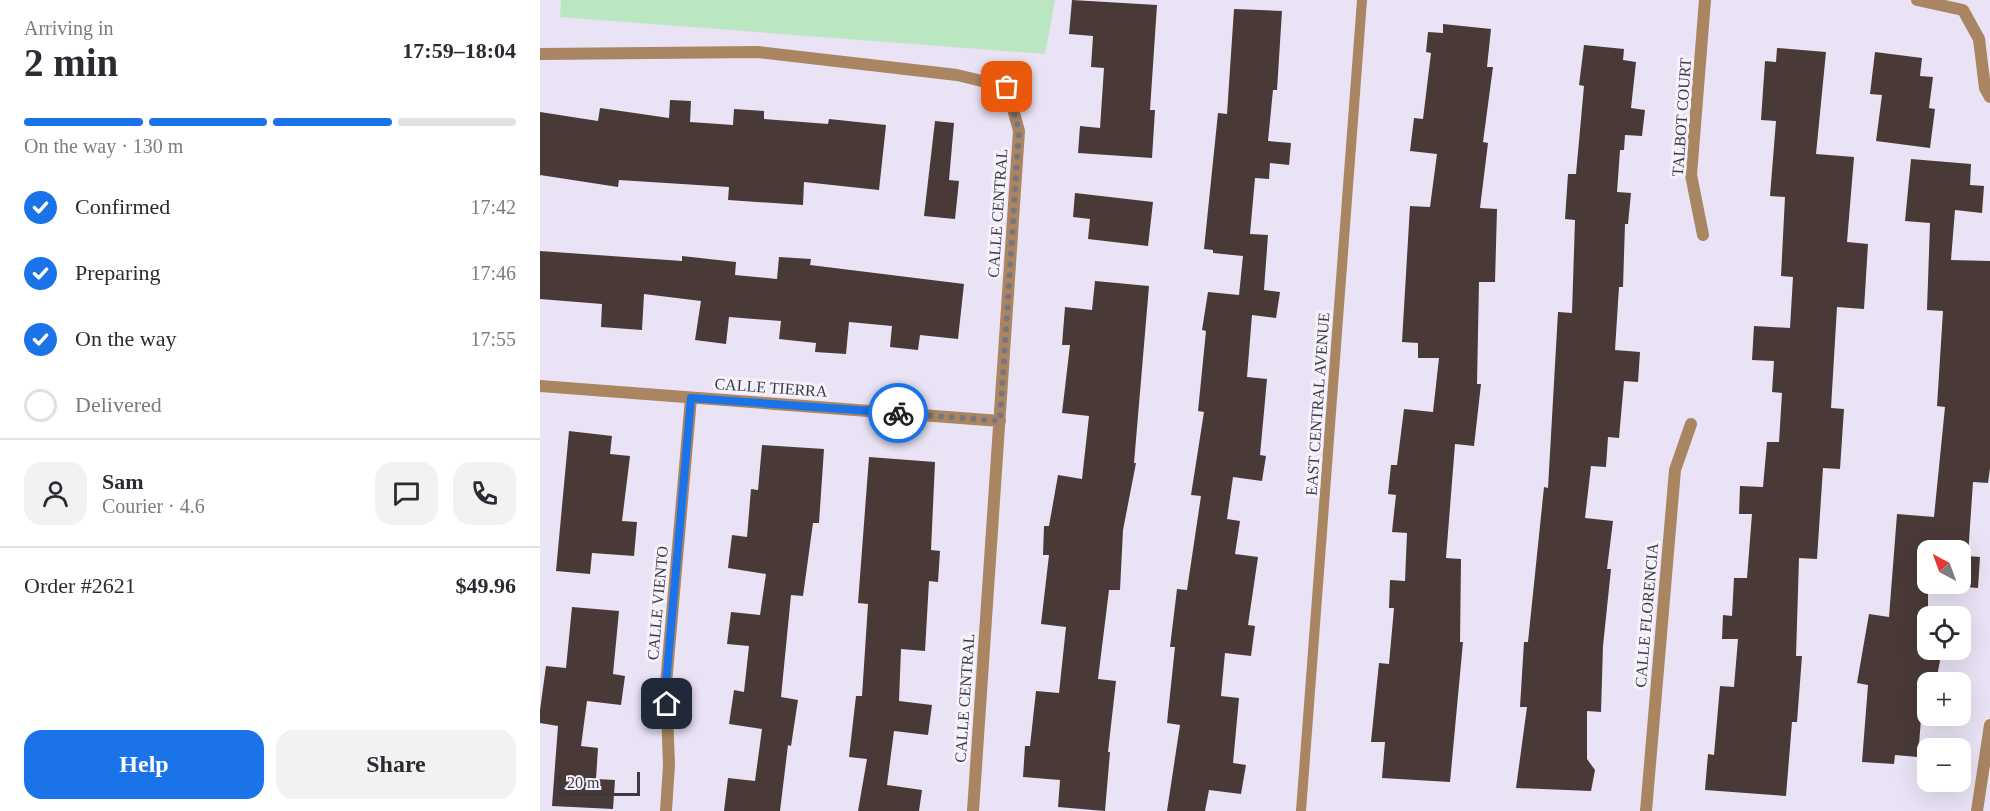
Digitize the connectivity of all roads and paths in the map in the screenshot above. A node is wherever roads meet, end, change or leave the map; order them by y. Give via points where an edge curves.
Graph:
1 (1362, 0) edge
2 (1706, 0) edge
3 (1917, 0) edge
4 (540, 54) edge
5 (1990, 97) edge
6 (1703, 235) dead end
7 (540, 386) edge
8 (691, 398) junction
9 (1000, 421) junction
10 (1691, 424) dead end
11 (1990, 725) edge
12 (666, 811) edge
13 (973, 811) edge
14 (1301, 811) edge
15 (1646, 811) edge
16 (1977, 811) edge

1 - 14 lane, EAST CENTRAL AVENUE
2 - 6 street, TALBOT COURT via 1691,175
3 - 5 street via 1963,10 1979,39 1985,88
4 - 9 street, CALLE CENTRAL via 758,52 957,75 1007,87 1019,131
7 - 8 street, CALLE TIERRA
8 - 9 street, CALLE TIERRA
8 - 12 street, CALLE VIENTO via 666,684
9 - 13 street, CALLE CENTRAL
10 - 15 street, CALLE FLORENCIA via 1674,470
11 - 16 street

